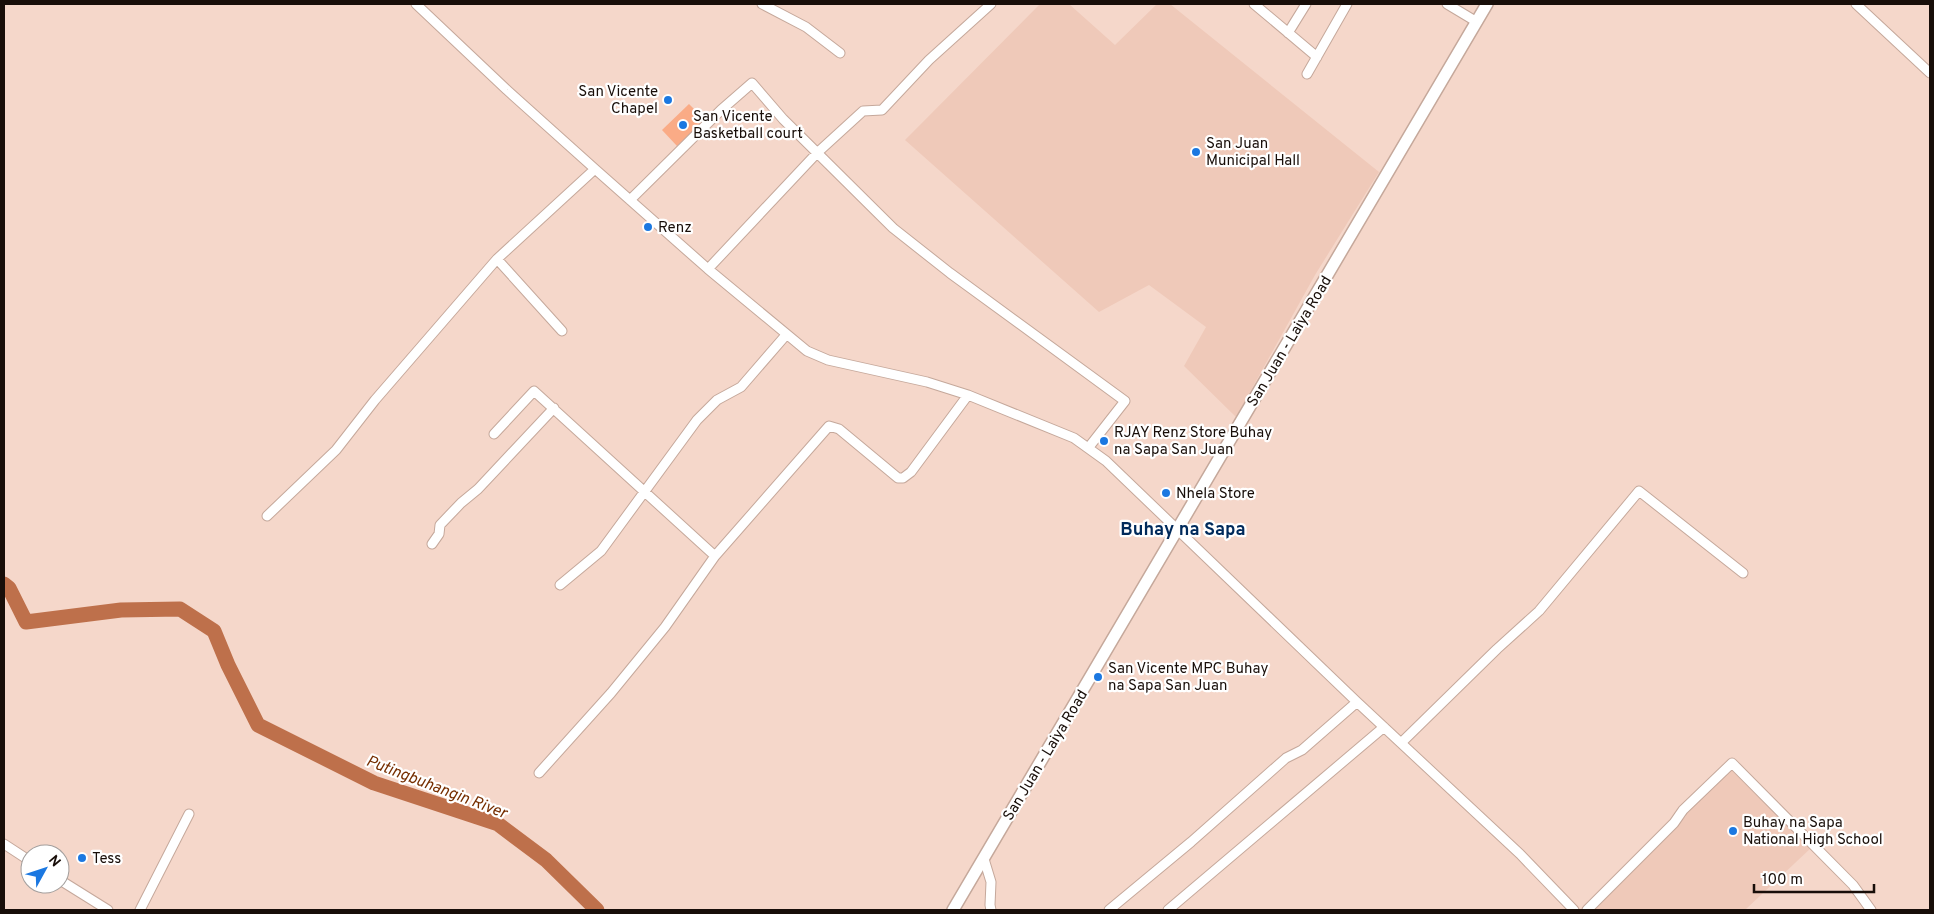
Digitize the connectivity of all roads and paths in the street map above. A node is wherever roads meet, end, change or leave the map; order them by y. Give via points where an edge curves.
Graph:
1 (416, 4) edge
2 (762, 4) edge
3 (991, 4) edge
4 (1254, 4) edge
5 (1306, 4) edge
6 (1347, 4) edge
7 (1447, 4) edge
8 (1487, 4) edge
9 (1856, 4) edge
10 (1476, 22) junction
11 (1288, 33) junction
12 (840, 53) dead end
13 (1317, 57) junction
14 (1930, 73) edge
15 (1307, 74) dead end
16 (817, 153) junction
17 (595, 169) junction
18 (630, 200) junction
19 (497, 259) junction
20 (708, 269) junction
21 (562, 331) dead end
22 (786, 335) junction
23 (968, 395) junction
24 (554, 408) junction
25 (494, 434) dead end
26 (1089, 447) junction
27 (646, 492) junction
28 (267, 516) dead end
29 (1178, 530) junction
30 (432, 544) dead end
31 (715, 556) junction
32 (1743, 573) dead end
33 (560, 585) dead end
34 (1356, 702) junction
35 (1384, 727) junction
36 (1401, 743) junction
37 (539, 773) dead end
38 (189, 814) dead end
39 (4, 844) edge
40 (20, 854) edge
41 (984, 859) junction
42 (70, 886) edge
43 (108, 910) edge
44 (140, 910) edge
45 (953, 910) edge
46 (991, 910) edge
47 (1109, 910) edge
48 (1168, 910) edge
49 (1574, 910) edge
50 (1587, 910) edge
51 (1871, 910) edge

1 - 17 street
2 - 12 street via 806,28
3 - 16 street via 929,60 882,110 863,111
4 - 11 street
5 - 11 street
6 - 13 street
7 - 10 street
8 - 10 main road, San Juan - Laiya Road
9 - 14 street
10 - 29 main road, San Juan - Laiya Road
11 - 13 street
13 - 15 street
16 - 18 street via 752,83
16 - 20 street
16 - 26 street via 893,228 1125,401
17 - 18 street
17 - 19 street
18 - 20 street
19 - 21 street
19 - 28 street via 336,450
20 - 22 street
22 - 23 street via 807,351 828,360 927,382
22 - 27 street via 741,387 717,400 697,420
23 - 26 street
23 - 31 street via 911,472 903,478 898,478 839,429 829,426
24 - 25 street via 534,391
24 - 27 street
24 - 30 street via 440,525 439,534
26 - 29 street
27 - 31 street
27 - 33 street via 601,551
29 - 34 street
29 - 41 main road, San Juan - Laiya Road
31 - 37 street via 665,627
32 - 36 street via 1639,491 1539,611
34 - 35 street
34 - 47 street
35 - 36 street
35 - 48 street
36 - 49 street via 1520,854
38 - 44 street
39 - 40 street
41 - 45 main road, San Juan - Laiya Road
41 - 46 street via 991,882
42 - 43 street
50 - 51 street via 1732,763 1854,885

